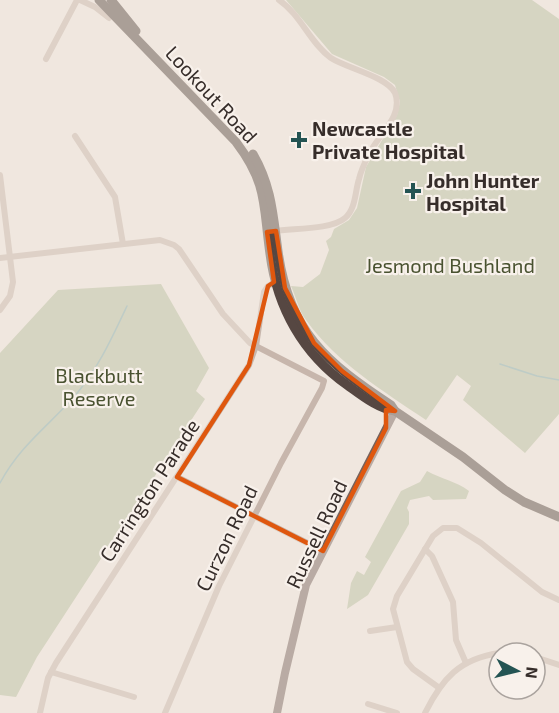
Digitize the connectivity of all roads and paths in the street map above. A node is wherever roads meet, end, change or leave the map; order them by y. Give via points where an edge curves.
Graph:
1 (79, 0) edge
2 (99, 0) edge
3 (111, 0) edge
4 (279, 0) edge
5 (109, 18) dead end
6 (46, 59) dead end
7 (75, 136) dead end
8 (0, 176) edge
9 (272, 232) junction
10 (123, 244) junction
11 (10, 257) junction
12 (0, 258) edge
13 (274, 282) junction
14 (0, 310) edge
15 (256, 346) junction
16 (382, 407) junction
17 (395, 411) junction
18 (387, 428) junction
19 (177, 477) junction
20 (255, 517) junction
21 (559, 517) edge
22 (425, 549) junction
23 (322, 551) junction
24 (559, 600) edge
25 (397, 627) junction
26 (370, 631) dead end
27 (487, 656) edge
28 (466, 663) junction
29 (51, 672) junction
30 (438, 687) junction
31 (134, 697) dead end
32 (368, 704) dead end
33 (40, 713) edge
34 (165, 713) edge
35 (277, 713) edge
36 (397, 713) edge
37 (425, 713) edge

1 - 5 street
1 - 6 street
2 - 9 highway, Lookout Road via 247,156 261,186
3 - 9 highway, Lookout Road via 251,152 273,204
4 - 9 street via 298,16 330,57 384,81 394,91 397,106 369,154 352,208 344,219 331,225
7 - 10 street via 116,197
8 - 11 street
9 - 13 highway, Lookout Road
9 - 17 highway, Lookout Road via 285,288 300,323 334,364
10 - 11 street
10 - 15 street via 160,240 174,244 223,314
11 - 12 street
11 - 14 street via 13,282 10,296
13 - 15 street, Carrington Parade via 264,292
13 - 16 highway, Lookout Road via 283,308 316,359
15 - 19 street, Carrington Parade via 249,365
15 - 20 street, Curzon Road via 324,381
16 - 17 highway, Lookout Road
16 - 18 main road
17 - 18 main road, Russell Road
17 - 21 highway via 505,490
18 - 23 main road, Russell Road
19 - 20 street
19 - 29 street, Carrington Parade
20 - 23 street
20 - 34 street, Curzon Road via 219,586
22 - 24 street via 439,530 457,528 542,592
22 - 25 street via 395,600
22 - 28 street via 453,602 456,640
23 - 35 main road, Russell Road via 306,585
25 - 26 street
25 - 30 street via 410,666
27 - 28 street
28 - 30 street
29 - 31 street
29 - 33 street, Carrington Parade
30 - 37 street
32 - 36 street

